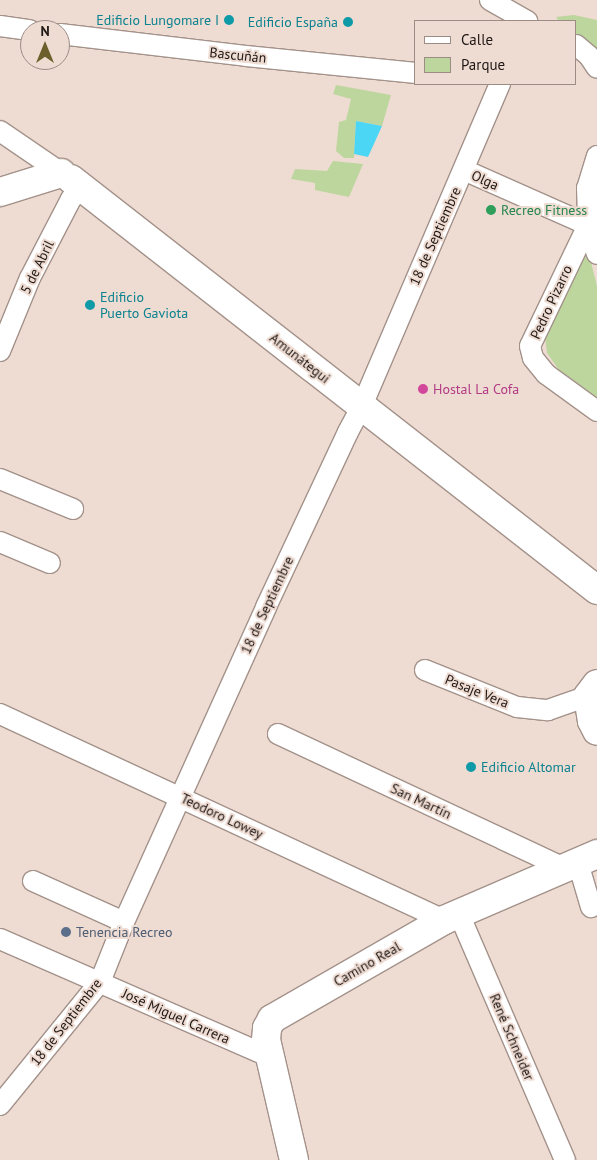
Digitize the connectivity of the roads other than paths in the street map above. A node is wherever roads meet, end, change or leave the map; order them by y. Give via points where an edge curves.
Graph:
1 (490, 0) edge
2 (525, 20) edge
3 (0, 26) edge
4 (20, 29) edge
5 (70, 35) edge
6 (577, 46) edge
7 (597, 68) edge
8 (414, 73) edge
9 (497, 85) edge
10 (0, 131) edge
11 (597, 156) edge
12 (464, 170) junction
13 (71, 180) junction
14 (0, 192) edge
15 (588, 225) junction
16 (597, 254) edge
17 (0, 350) edge
18 (361, 408) junction
19 (597, 411) edge
20 (0, 479) edge
21 (73, 509) dead end
22 (0, 542) edge
23 (50, 563) dead end
24 (597, 590) edge
25 (425, 670) dead end
26 (593, 690) edge
27 (0, 714) edge
28 (597, 731) edge
29 (278, 734) dead end
30 (181, 796) junction
31 (580, 862) edge
32 (34, 881) dead end
33 (591, 907) dead end
34 (451, 917) junction
35 (124, 922) junction
36 (0, 939) edge
37 (100, 982) junction
38 (270, 1058) junction
39 (3, 1096) edge
40 (294, 1160) edge
41 (565, 1160) edge

1 - 2 street
3 - 4 street
5 - 8 street, Bascuñán
6 - 7 street
9 - 12 street, 18 de Septiembre
10 - 13 street, Amunátegui
11 - 15 street via 587,188
12 - 15 street, Olga
12 - 18 street, 18 de Septiembre
13 - 14 street
13 - 17 street, 5 de Abril via 72,199 30,278
13 - 18 street, Amunátegui
15 - 16 street
15 - 19 street, Pedro Pizarro via 530,346 532,358 546,374
18 - 24 street, Amunátegui
18 - 30 street, 18 de Septiembre
20 - 21 street
22 - 23 street
25 - 26 street, Pasaje Vera via 517,707 548,710
26 - 28 street via 592,721
27 - 30 street, Teodoro Lowey
29 - 31 street, San Martín
30 - 34 street, Teodoro Lowey
30 - 35 street, 18 de Septiembre
31 - 33 street
31 - 34 street, Camino Real
32 - 35 street
34 - 38 street, Camino Real via 272,1019 266,1040
34 - 41 street, René Schneider
35 - 37 street, 18 de Septiembre
36 - 37 street, José Miguel Carrera
37 - 38 street, José Miguel Carrera
37 - 39 street, 18 de Septiembre
38 - 40 street, Camino Real

